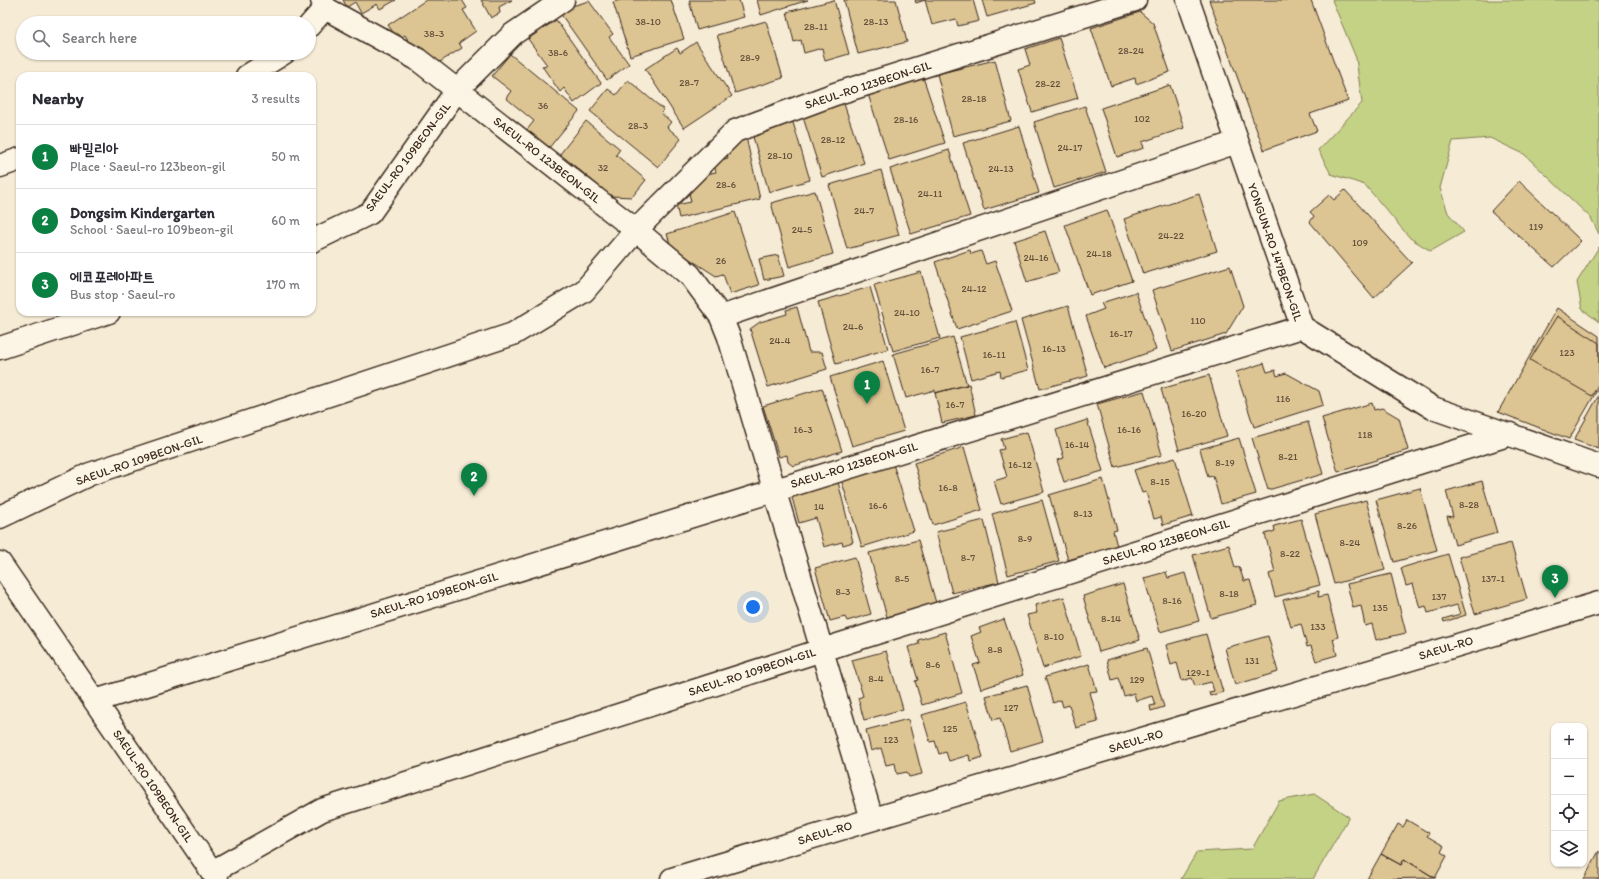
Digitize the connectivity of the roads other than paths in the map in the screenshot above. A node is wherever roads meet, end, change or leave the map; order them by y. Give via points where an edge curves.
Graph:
1 (563, 0) edge
2 (1135, 0) edge
3 (1188, 0) edge
4 (324, 4) edge
5 (316, 16) edge
6 (273, 60) edge
7 (253, 72) edge
8 (458, 90) junction
9 (1237, 142) junction
10 (16, 160) edge
11 (0, 166) edge
12 (636, 230) junction
13 (316, 239) edge
14 (97, 316) edge
15 (721, 317) junction
16 (1302, 327) junction
17 (0, 348) edge
18 (1511, 434) junction
19 (1599, 466) edge
20 (774, 490) junction
21 (0, 517) edge
22 (0, 563) edge
23 (1599, 603) edge
24 (822, 650) junction
25 (95, 701) junction
26 (872, 819) junction
27 (214, 876) edge
28 (672, 879) edge

1 - 8 street via 513,34
2 - 12 street, SAEUL-RO 123BEON-GIL via 835,94 735,131
3 - 9 street, YONGUN-RO 147BEON-GIL
4 - 5 street
4 - 8 street, SAEUL-RO 123BEON-GIL via 417,59
6 - 7 street
8 - 12 street, SAEUL-RO 123BEON-GIL
8 - 13 street, SAEUL-RO 109BEON-GIL via 370,213
9 - 15 street
9 - 16 street, YONGUN-RO 147BEON-GIL
10 - 11 street
12 - 15 street, SAEUL-RO 123BEON-GIL via 690,275
12 - 21 street, SAEUL-RO 109BEON-GIL via 584,291 513,334 90,474
14 - 17 street
15 - 20 street, SAEUL-RO 123BEON-GIL via 729,336
16 - 18 street, YONGUN-RO 147BEON-GIL via 1433,408
16 - 20 street, SAEUL-RO 123BEON-GIL
18 - 19 street, YONGUN-RO 147BEON-GIL
18 - 24 street, SAEUL-RO 123BEON-GIL
20 - 24 street, SAEUL-RO 123BEON-GIL
20 - 25 street, SAEUL-RO 109BEON-GIL
22 - 25 street, SAEUL-RO 109BEON-GIL
23 - 26 street, SAEUL-RO
24 - 26 street, SAEUL-RO 123BEON-GIL
24 - 27 street, SAEUL-RO 109BEON-GIL via 322,810
25 - 27 street, SAEUL-RO 109BEON-GIL
26 - 28 street, SAEUL-RO

